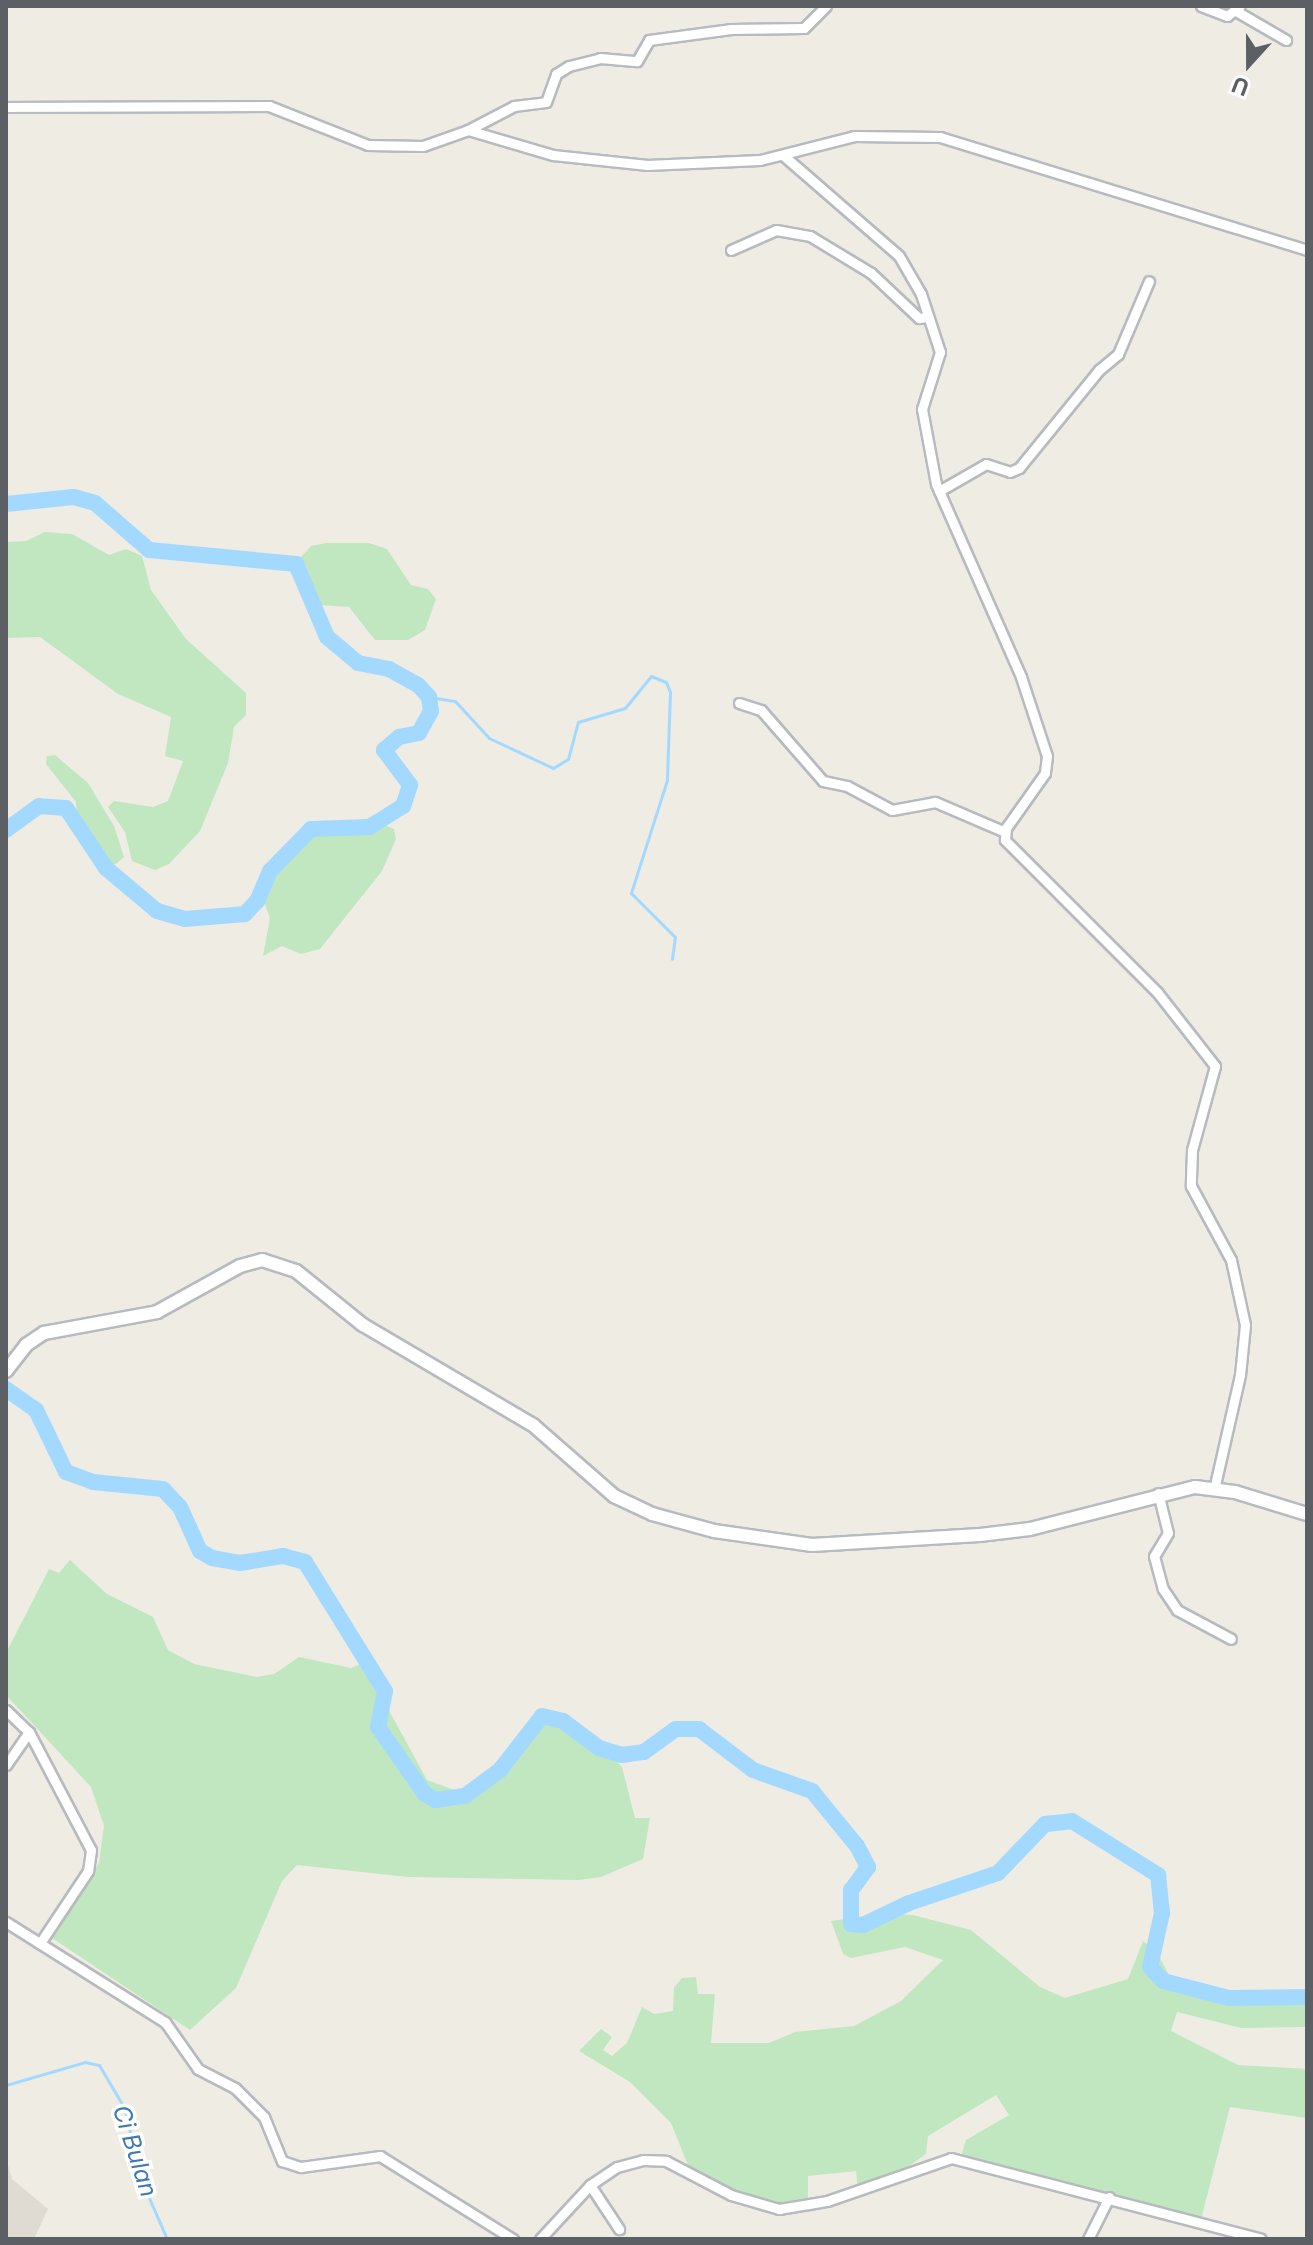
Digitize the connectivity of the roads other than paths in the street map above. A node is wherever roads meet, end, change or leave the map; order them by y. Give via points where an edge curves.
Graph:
1 (826, 6) edge
2 (1201, 6) edge
3 (1238, 8) edge
4 (1286, 40) dead end
5 (6, 107) edge
6 (468, 130) junction
7 (784, 156) junction
8 (731, 250) dead end
9 (1307, 250) edge
10 (1149, 281) dead end
11 (928, 317) junction
12 (939, 491) junction
13 (739, 703) dead end
14 (1005, 832) junction
15 (6, 1371) edge
16 (1214, 1489) junction
17 (1158, 1493) junction
18 (1307, 1514) edge
19 (1231, 1639) dead end
20 (6, 1710) edge
21 (29, 1732) junction
22 (6, 1765) edge
23 (6, 1922) edge
24 (40, 1943) junction
25 (590, 2185) junction
26 (1109, 2197) junction
27 (619, 2229) dead end
28 (513, 2239) edge
29 (540, 2239) edge
30 (1088, 2239) edge
31 (1261, 2239) edge

1 - 6 street via 804,28 731,29 649,40 637,61 600,58 569,66 556,74 547,101 514,106
2 - 3 street via 1222,15
3 - 4 street
5 - 6 street via 269,106 292,111 346,139 379,146 423,146
6 - 7 street via 541,152 616,164 676,166
7 - 9 street via 854,136 940,137
7 - 11 street via 889,244 916,283
8 - 11 street via 776,230 810,236 871,273 919,318
10 - 12 street via 1118,354 1019,468 1010,472 986,464
11 - 12 street via 940,357 922,415
12 - 14 street via 1021,677 1047,756 1041,782
13 - 14 street via 761,710 823,781 847,786 892,810 935,802
14 - 16 street via 1009,846 1157,992 1215,1066 1192,1150 1191,1186 1231,1260 1245,1325 1240,1375
15 - 17 street via 26,1345 44,1333 157,1312 240,1266 262,1260 296,1271 363,1325 533,1425 614,1496 652,1514 714,1531 812,1545 966,1536 1030,1529
16 - 17 street via 1181,1487
16 - 18 street
17 - 19 street via 1168,1533 1154,1556 1163,1589 1177,1610
20 - 21 street
21 - 22 street
21 - 24 street via 91,1850 88,1871
23 - 24 street
24 - 28 street via 165,2022 198,2069 235,2088 264,2117 282,2161 301,2167 380,2156
25 - 26 street via 617,2167 661,2160 731,2195 779,2209 842,2197 951,2158
25 - 27 street
25 - 29 street
26 - 30 street
26 - 31 street

